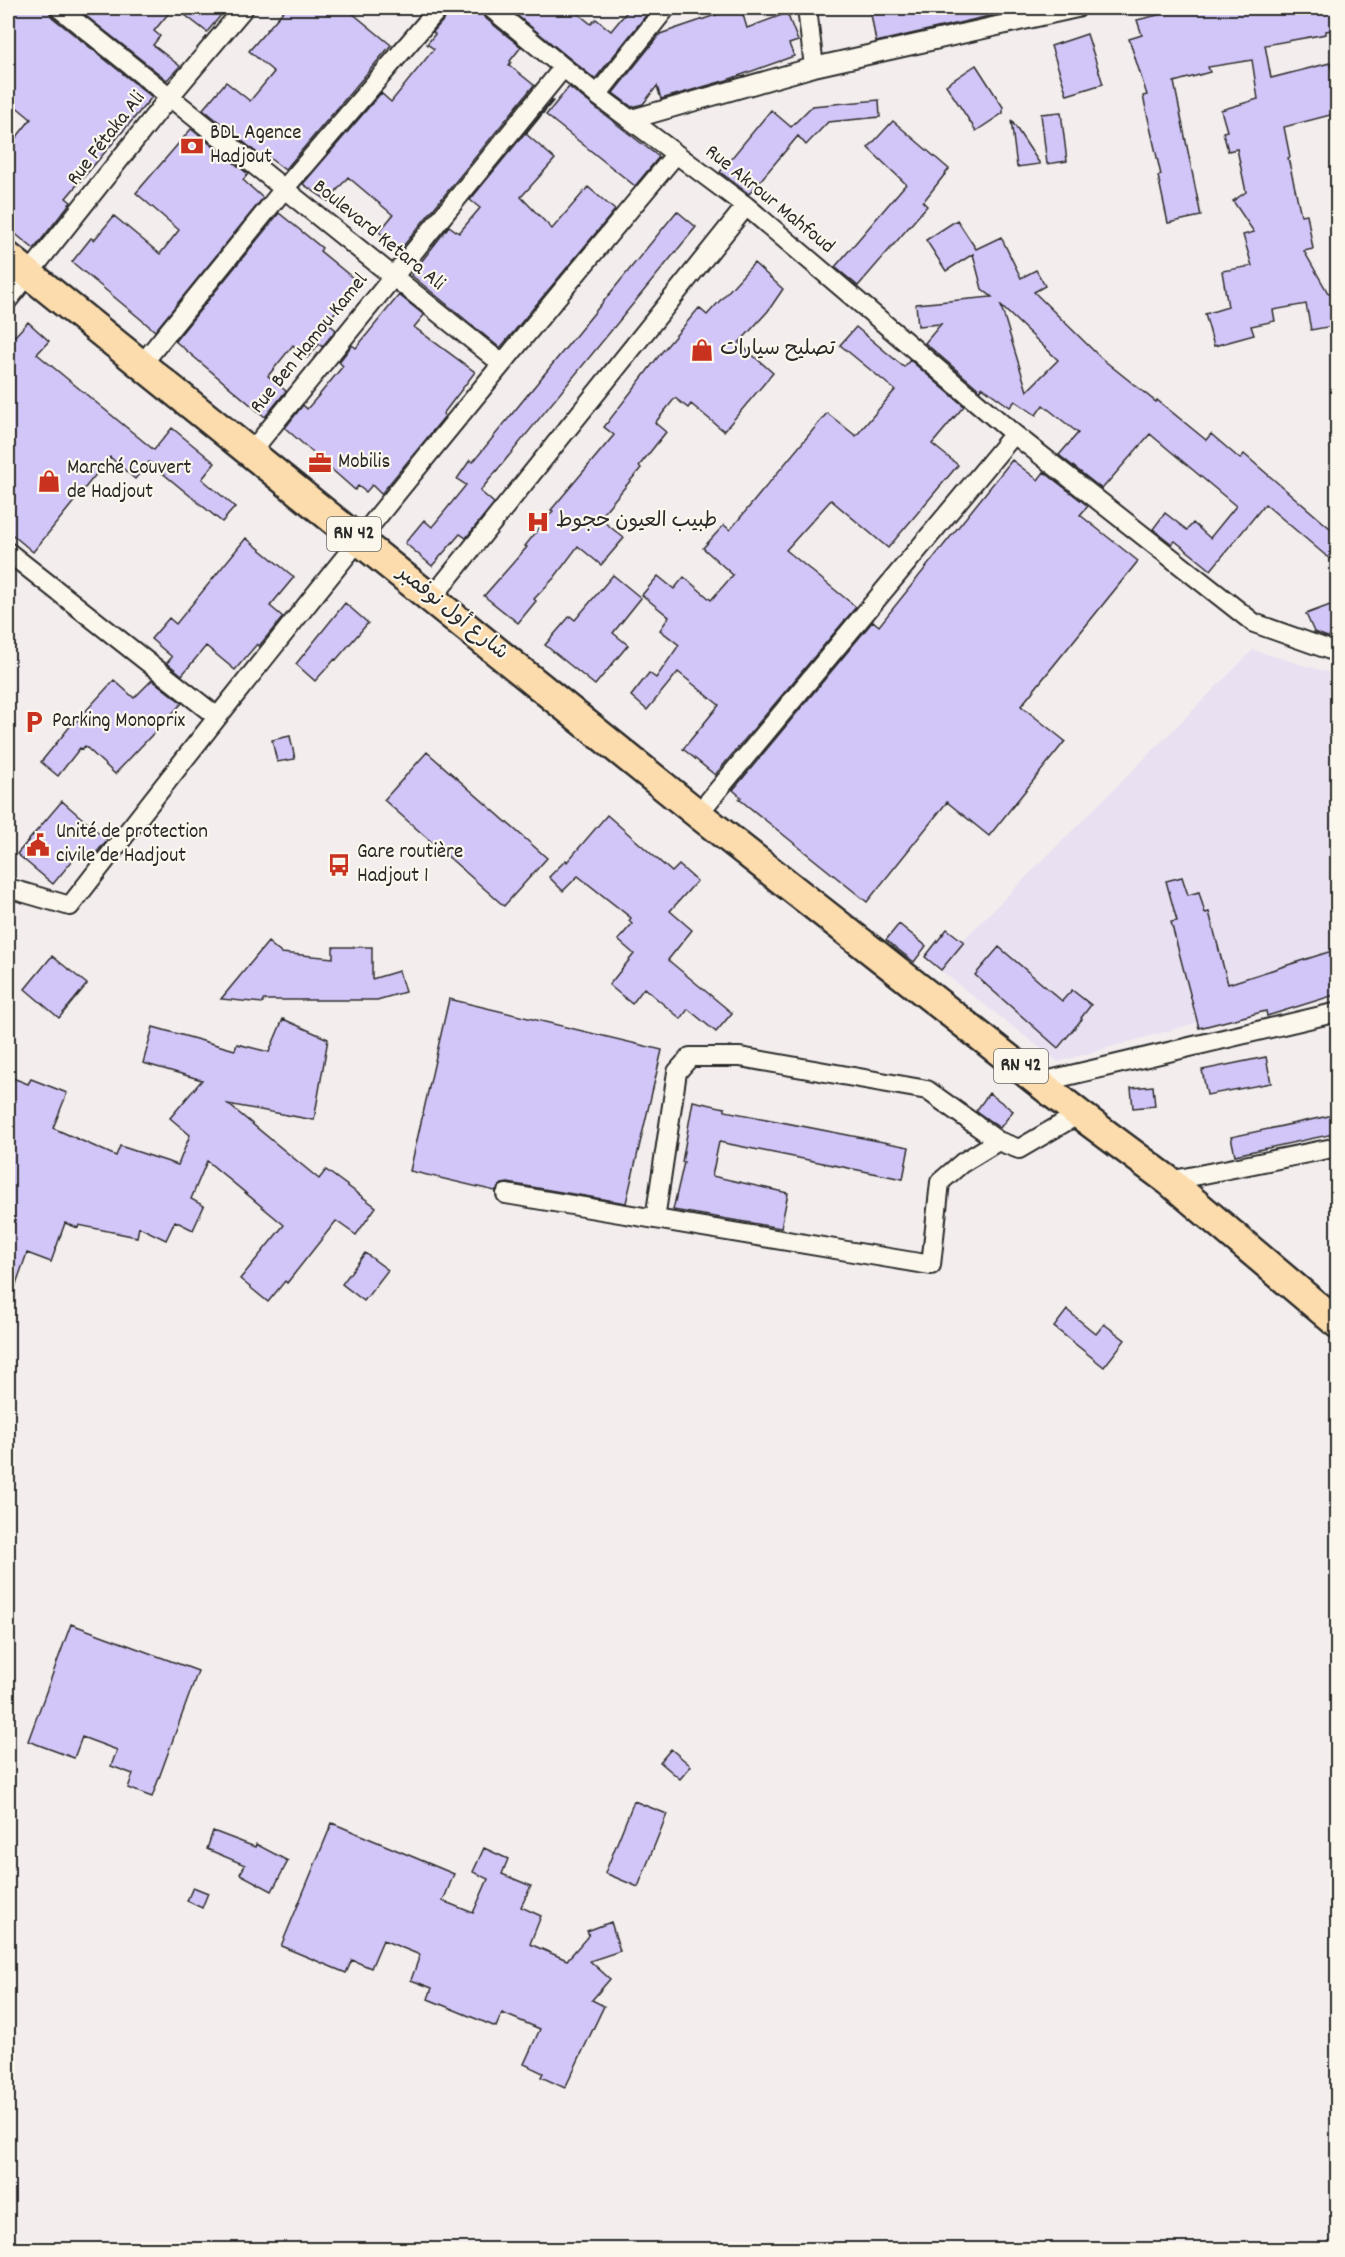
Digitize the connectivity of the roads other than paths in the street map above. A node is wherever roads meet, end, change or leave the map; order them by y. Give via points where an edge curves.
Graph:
1 (59, 8) edge
2 (244, 8) edge
3 (439, 8) edge
4 (490, 8) edge
5 (666, 8) edge
6 (807, 8) edge
7 (1077, 8) edge
8 (563, 68) junction
9 (814, 68) junction
10 (597, 95) junction
11 (170, 96) junction
12 (632, 119) junction
13 (676, 154) junction
14 (284, 189) junction
15 (747, 207) junction
16 (18, 265) edge
17 (392, 277) junction
18 (8, 300) edge
19 (501, 363) junction
20 (142, 364) junction
21 (1014, 434) junction
22 (250, 453) junction
23 (359, 538) junction
24 (8, 552) edge
25 (432, 598) junction
26 (1338, 649) edge
27 (216, 716) junction
28 (698, 814) junction
29 (8, 888) edge
30 (1338, 1012) edge
31 (1041, 1082) junction
32 (1080, 1114) junction
33 (998, 1141) junction
34 (1338, 1147) edge
35 (1169, 1181) junction
36 (506, 1194) dead end
37 (655, 1219) junction
38 (1338, 1324) edge

1 - 11 street, Boulevard Ketara Ali
2 - 11 street, Rue Fétaka Ali
3 - 14 street
4 - 8 street, Rue Akrour Mahfoud
5 - 10 street
6 - 9 street
7 - 9 street
8 - 10 street, Rue Akrour Mahfoud
8 - 17 street, Rue Ben Hamou Kamel
9 - 12 street
10 - 12 street, Rue Akrour Mahfoud
11 - 14 street, Boulevard Ketara Ali
11 - 16 street, Rue Fétaka Ali
12 - 13 street, Rue Akrour Mahfoud
13 - 15 street, Rue Akrour Mahfoud
13 - 19 street
14 - 17 street, Boulevard Ketara Ali
14 - 20 street
15 - 21 street, Rue Akrour Mahfoud
15 - 25 street
16 - 18 street, Rue Fétaka Ali
16 - 20 main road, شارع أول نوفمبر / RN 42
17 - 19 street, Boulevard Ketara Ali
17 - 22 street, Rue Ben Hamou Kamel
19 - 23 street
20 - 22 main road, شارع أول نوفمبر / RN 42
21 - 26 street, Rue Akrour Mahfoud via 1254,623 1333,651
21 - 28 street
22 - 23 main road, شارع أول نوفمبر / RN 42
23 - 25 main road, شارع أول نوفمبر / RN 42
23 - 27 street
24 - 27 street
25 - 28 main road, شارع أول نوفمبر / RN 42
27 - 29 street via 70,906
28 - 31 main road, RN 42
30 - 31 street
31 - 32 main road, RN 42
32 - 33 street via 1019,1149
32 - 35 main road, RN 42
33 - 37 street via 940,1182 931,1264
33 - 37 street via 927,1090 740,1057 690,1057 677,1072
34 - 35 street
35 - 38 main road, RN 42
36 - 37 street

